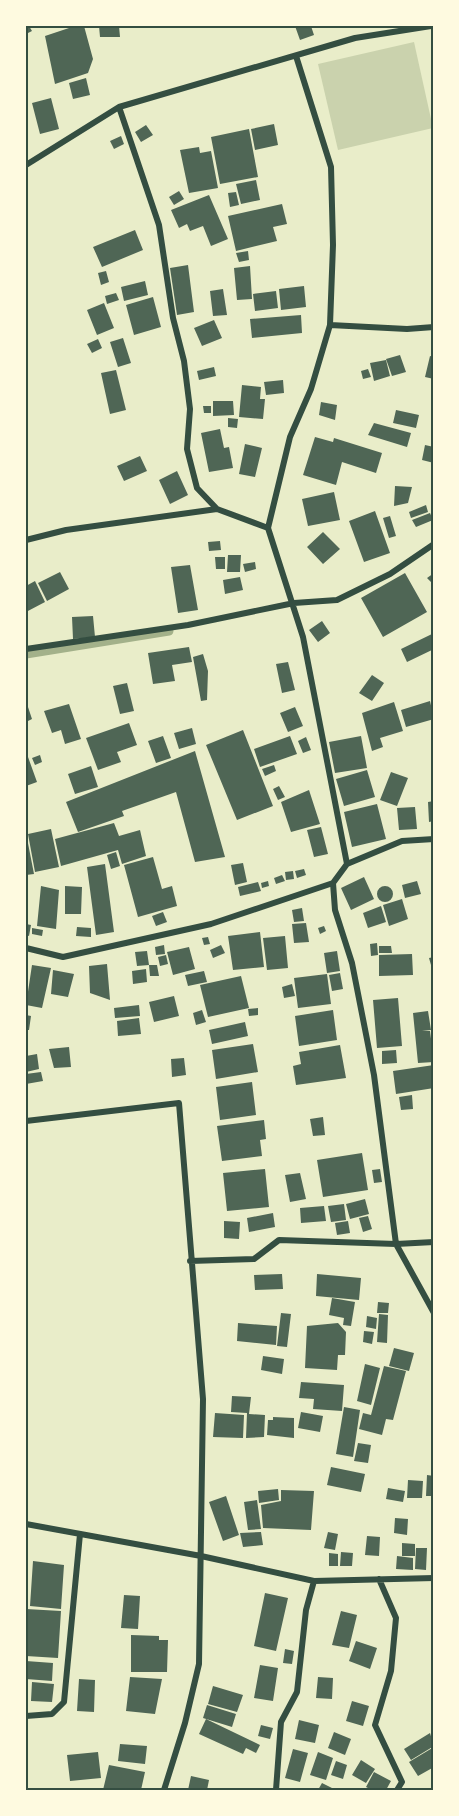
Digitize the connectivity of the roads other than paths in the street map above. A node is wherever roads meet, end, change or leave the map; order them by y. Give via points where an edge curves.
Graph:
1 (428, 26) edge
2 (296, 56) junction
3 (119, 107) junction
4 (26, 165) edge
5 (330, 325) junction
6 (434, 327) edge
7 (217, 509) junction
8 (268, 528) junction
9 (26, 540) edge
10 (431, 544) edge
11 (294, 603) junction
12 (26, 649) edge
13 (434, 839) edge
14 (347, 864) junction
15 (333, 883) junction
16 (26, 948) edge
17 (26, 1121) edge
18 (434, 1242) edge
19 (396, 1244) junction
20 (190, 1261) junction
21 (434, 1313) edge
22 (26, 1524) edge
23 (80, 1534) junction
24 (201, 1556) junction
25 (434, 1578) edge
26 (380, 1579) junction
27 (314, 1581) junction
28 (26, 1716) edge
29 (164, 1791) edge
30 (276, 1791) edge
31 (397, 1791) edge

1 - 2 street via 355,38
2 - 3 street
2 - 5 street via 331,167
3 - 4 street
3 - 7 street via 159,225 184,362 190,409 188,449 196,488
5 - 6 street
5 - 8 street via 311,389 290,437
7 - 8 street
7 - 9 street via 66,530
8 - 11 street
10 - 11 street via 390,574 337,600
11 - 12 street via 188,625
11 - 14 street
13 - 14 street via 402,841
14 - 15 street
15 - 16 street via 211,924 63,957
15 - 19 street via 335,910 352,963 374,1076
17 - 20 street via 179,1102
18 - 19 street
19 - 20 street via 279,1240 254,1258
19 - 21 street
20 - 24 street via 203,1399
22 - 23 street
23 - 24 street
23 - 28 street via 64,1701 52,1714
24 - 27 street
24 - 29 street via 199,1664
25 - 26 street
26 - 27 street
26 - 31 street via 396,1618 391,1671 375,1725 402,1782
27 - 30 street via 306,1610 297,1692 281,1722

